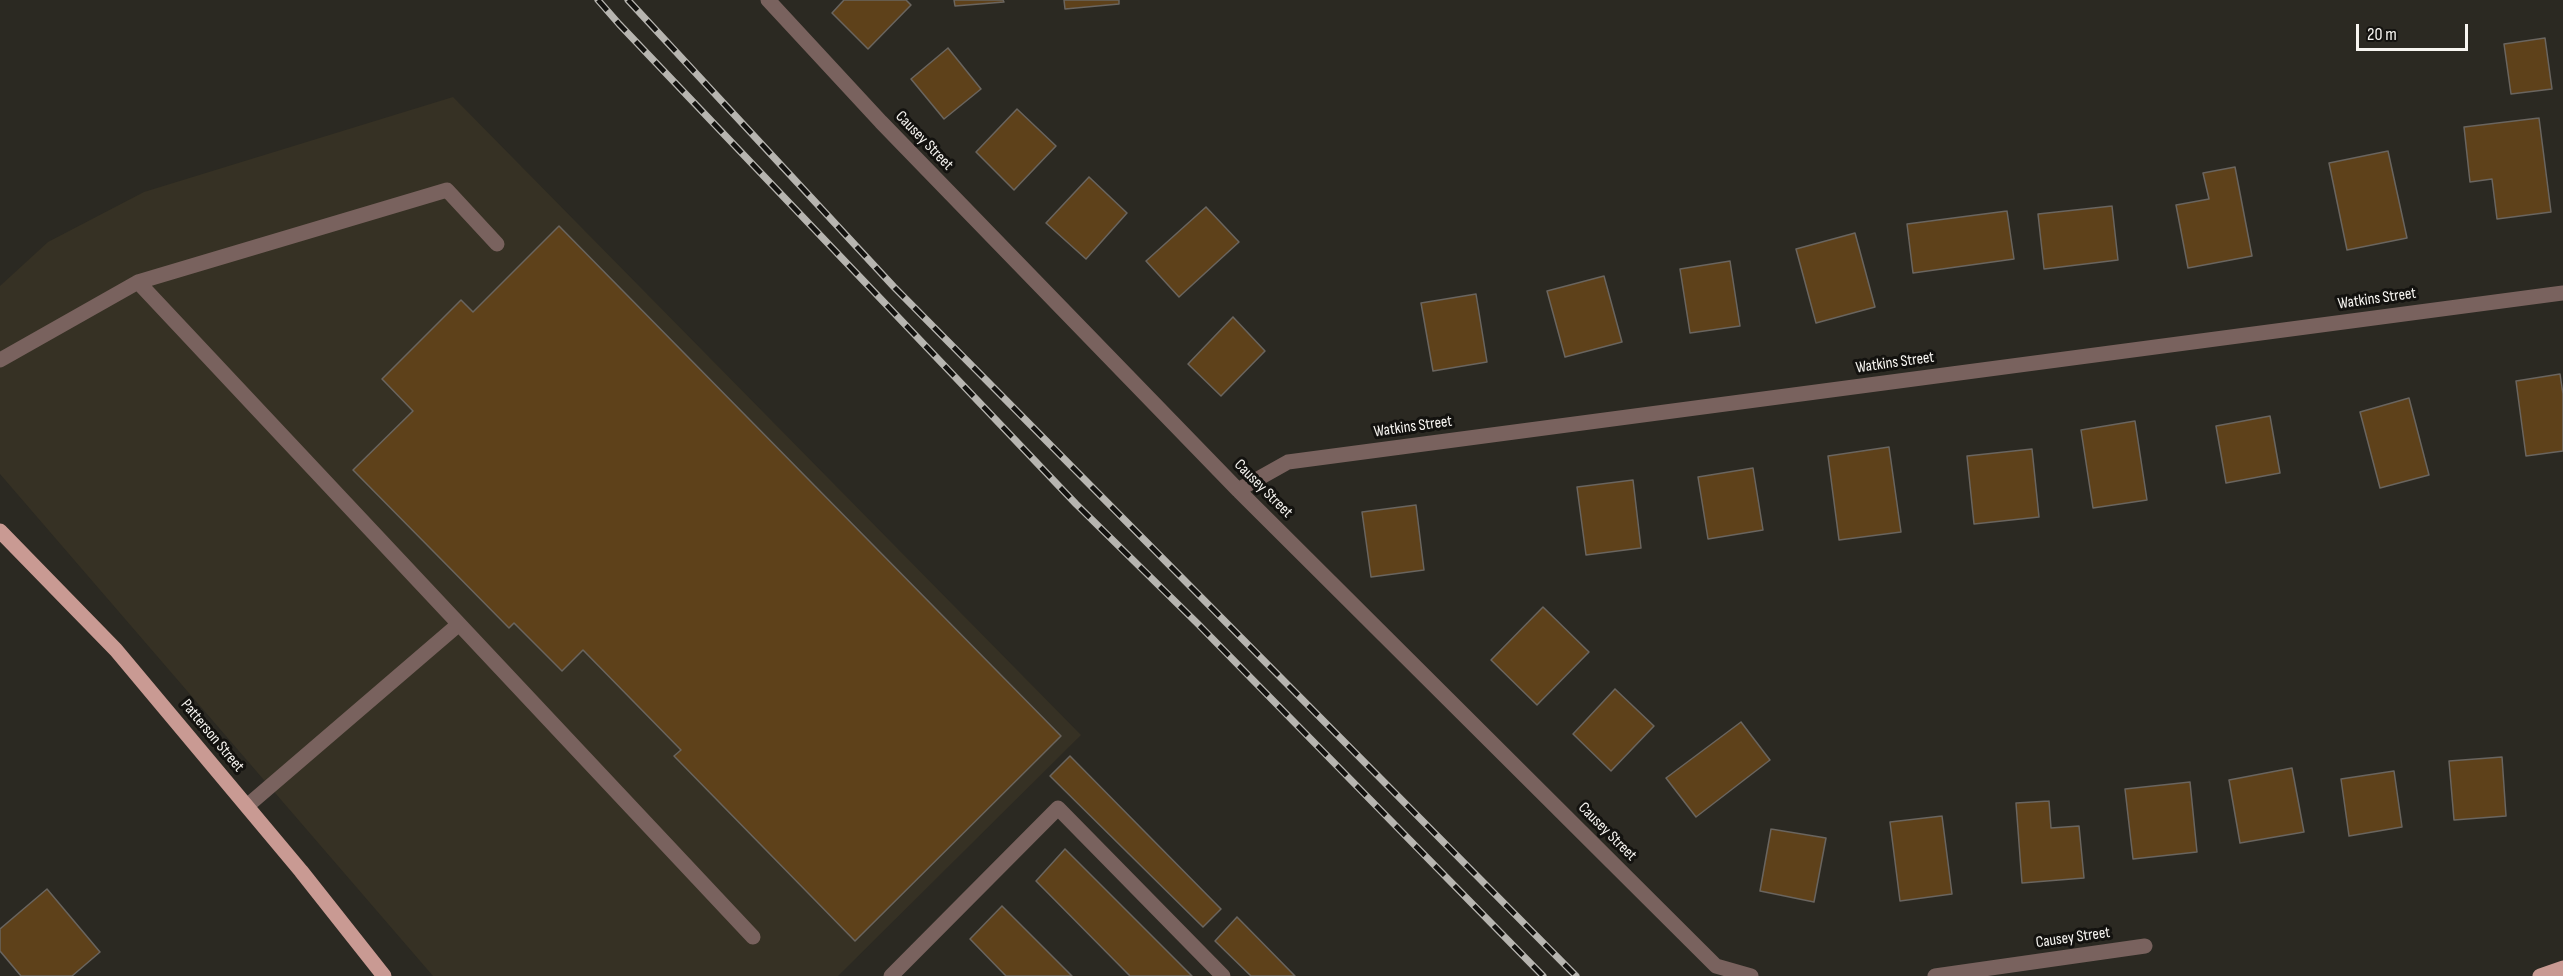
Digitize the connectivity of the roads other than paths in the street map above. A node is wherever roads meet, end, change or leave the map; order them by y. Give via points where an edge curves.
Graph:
1 (768, 0) edge
2 (497, 244) dead end
3 (138, 282) junction
4 (2563, 293) edge
5 (0, 360) edge
6 (1238, 490) junction
7 (0, 531) edge
8 (459, 624) junction
9 (247, 806) junction
10 (753, 937) dead end
11 (2145, 946) dead end
12 (2563, 968) edge
13 (384, 976) edge
14 (891, 976) edge
15 (1223, 976) edge
16 (1751, 976) edge
17 (1935, 976) edge
18 (2540, 976) edge

1 - 6 street, Causey Street
2 - 3 street via 447,190
3 - 5 street
3 - 8 street
4 - 6 street, Watkins Street via 1288,462
6 - 16 street, Causey Street via 1716,966
7 - 9 main road, Patterson Street via 116,650
8 - 9 street
8 - 10 street
9 - 13 main road, Patterson Street
11 - 17 street, Causey Street
12 - 18 main road
14 - 15 street via 1058,808

